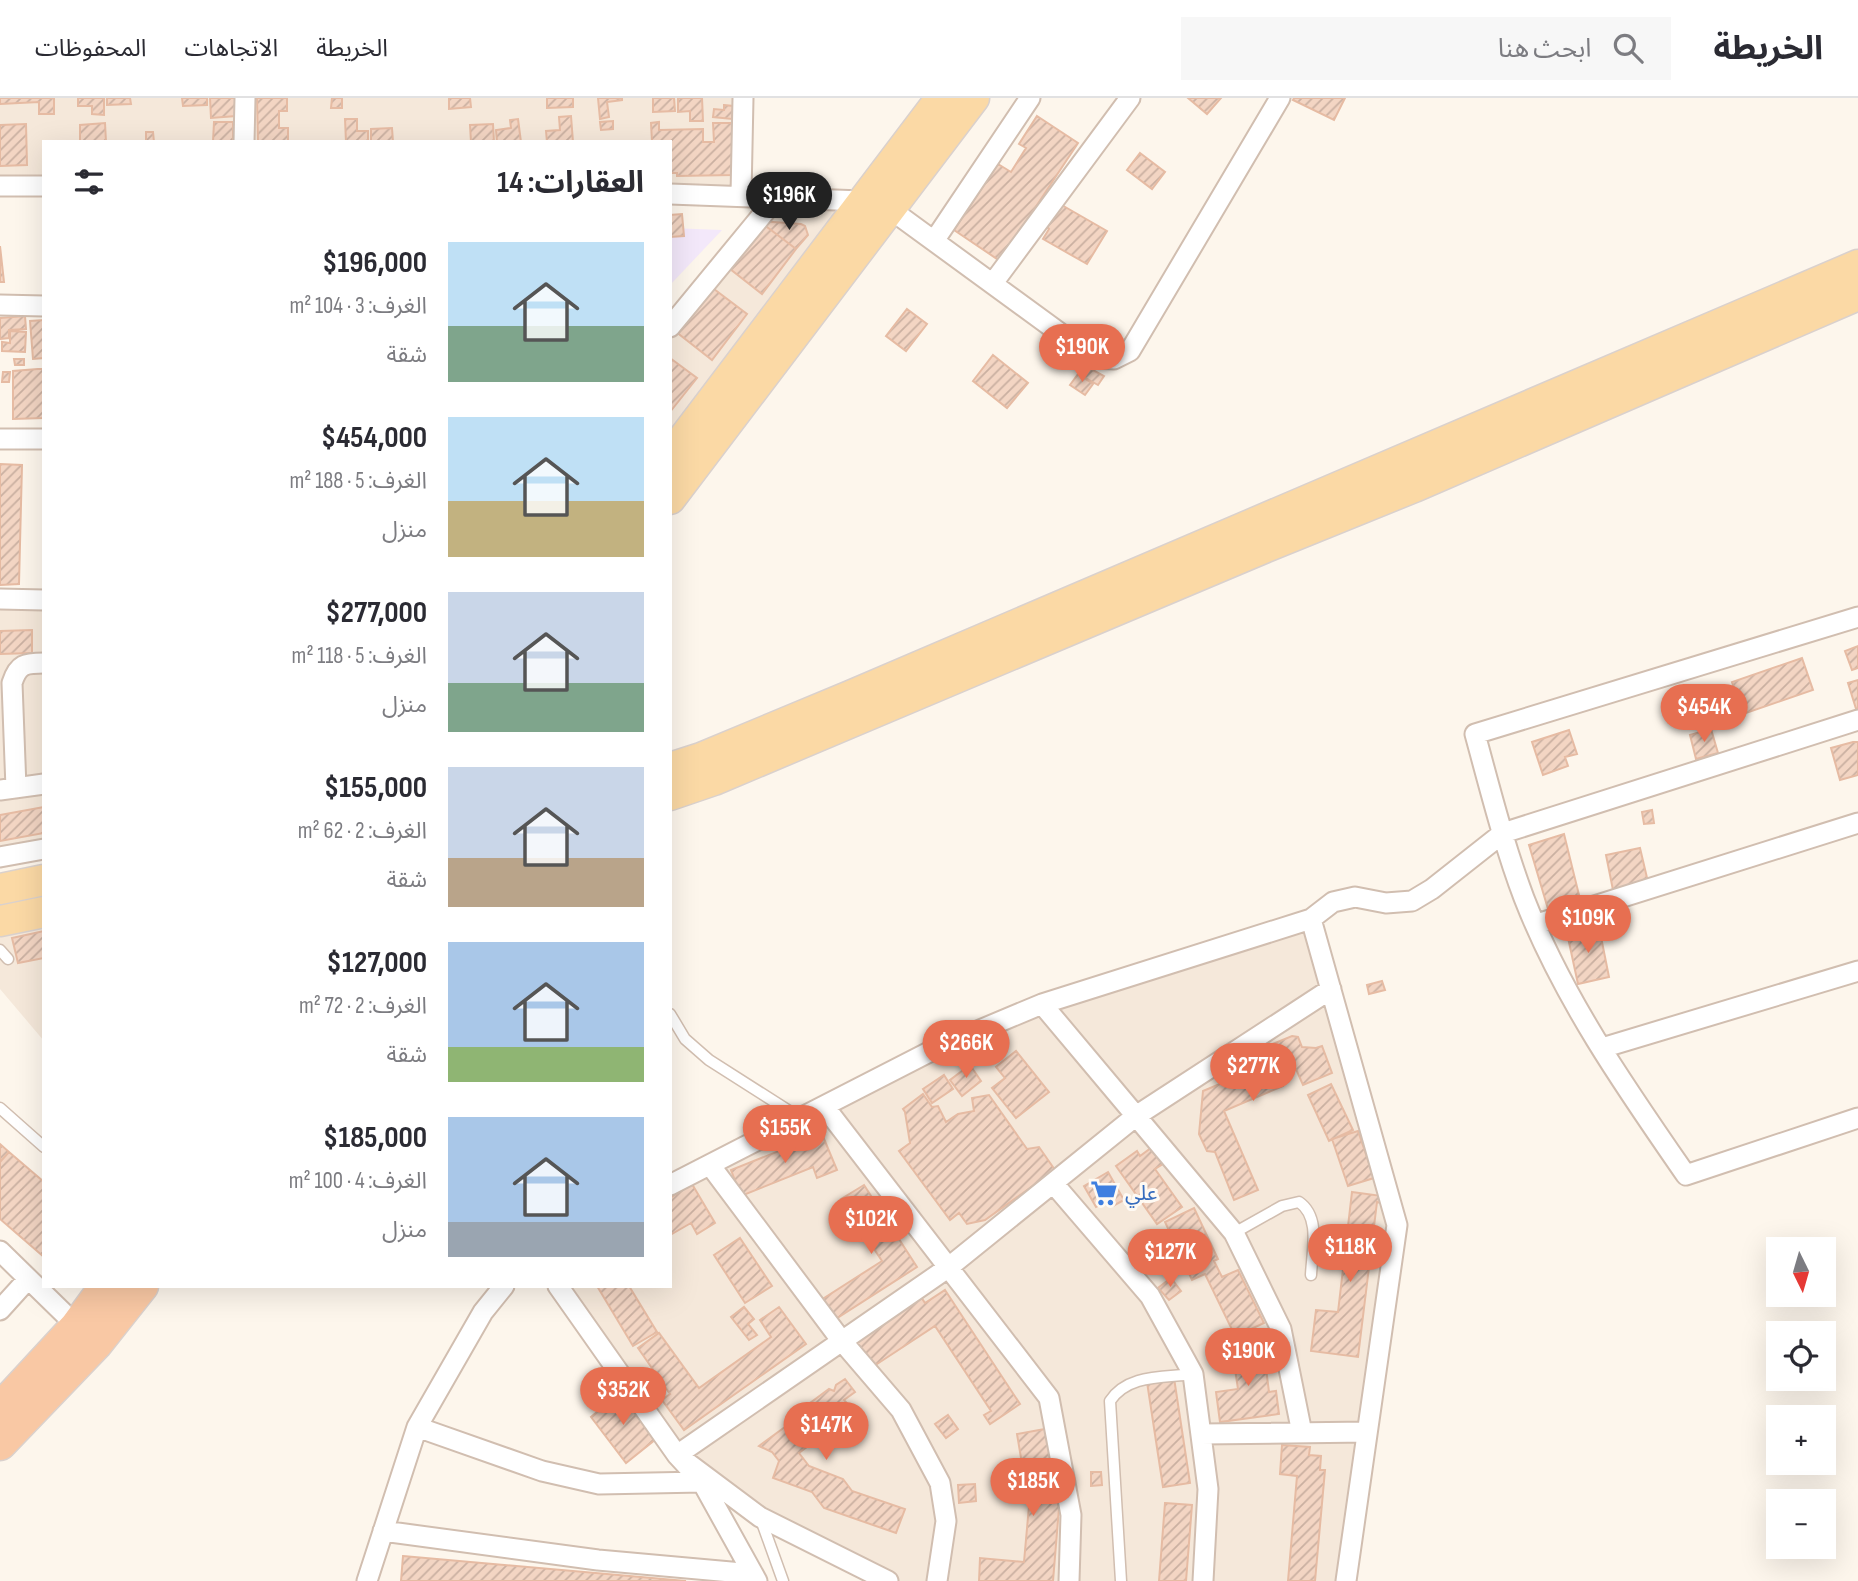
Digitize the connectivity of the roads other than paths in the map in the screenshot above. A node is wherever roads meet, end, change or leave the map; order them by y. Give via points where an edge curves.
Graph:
1 (245, 98) edge
2 (743, 98) edge
3 (941, 98) edge
4 (974, 98) edge
5 (1030, 98) edge
6 (1130, 98) edge
7 (1280, 98) edge
8 (244, 140) edge
9 (0, 186) edge
10 (42, 186) edge
11 (672, 194) edge
12 (741, 195) junction
13 (777, 197) junction
14 (873, 201) junction
15 (934, 241) junction
16 (1858, 265) edge
17 (993, 283) junction
18 (1858, 295) edge
19 (0, 305) edge
20 (42, 306) edge
21 (672, 325) edge
22 (0, 439) edge
23 (42, 439) edge
24 (679, 445) edge
25 (672, 487) edge
26 (0, 599) edge
27 (42, 600) edge
28 (1858, 617) edge
29 (42, 663) edge
30 (1858, 720) edge
31 (672, 767) edge
32 (42, 784) edge
33 (8, 789) edge
34 (672, 794) edge
35 (1858, 822) edge
36 (1503, 833) junction
37 (42, 849) edge
38 (0, 857) edge
39 (42, 880) edge
40 (0, 889) edge
41 (42, 912) edge
42 (1311, 919) junction
43 (0, 921) edge
44 (1537, 924) junction
45 (0, 950) edge
46 (8, 959) dead end
47 (1858, 971) edge
48 (1331, 989) junction
49 (1042, 1004) junction
50 (672, 1017) edge
51 (1602, 1048) junction
52 (824, 1106) junction
53 (0, 1108) edge
54 (1136, 1116) junction
55 (800, 1118) junction
56 (1858, 1118) edge
57 (42, 1145) edge
58 (710, 1164) junction
59 (1053, 1183) junction
60 (672, 1184) edge
61 (1234, 1233) junction
62 (0, 1251) edge
63 (949, 1267) junction
64 (1311, 1275) dead end
65 (29, 1279) junction
66 (105, 1288) edge
67 (140, 1288) edge
68 (502, 1288) edge
69 (559, 1288) edge
70 (0, 1310) edge
71 (86, 1335) junction
72 (841, 1340) junction
73 (1193, 1374) junction
74 (0, 1409) edge
75 (417, 1427) junction
76 (1367, 1432) junction
77 (1302, 1433) junction
78 (1201, 1434) junction
79 (0, 1444) edge
80 (677, 1455) junction
81 (702, 1482) junction
82 (760, 1517) junction
83 (383, 1531) junction
84 (755, 1578) edge
85 (367, 1581) edge
86 (783, 1581) edge
87 (888, 1581) edge
88 (937, 1581) edge
89 (1069, 1581) edge
90 (1121, 1581) edge
91 (1203, 1581) edge
92 (1346, 1581) edge

1 - 8 street
2 - 12 street
3 - 14 main road
4 - 14 main road
5 - 15 street
6 - 17 street
7 - 17 street via 1130,351 1114,359 1094,358
9 - 10 street
11 - 12 street
12 - 13 street
13 - 14 street
13 - 21 street
14 - 15 street
14 - 24 main road
15 - 17 street
16 - 31 main road via 862,691
18 - 34 main road via 1414,487
19 - 20 street
22 - 23 street
24 - 25 main road
26 - 27 street
28 - 36 street via 1475,734
29 - 33 street via 27,663 16,671 12,683
30 - 36 street
32 - 33 street
35 - 44 street
36 - 42 street via 1412,901 1386,903 1355,897 1333,902
36 - 44 street
37 - 38 street
39 - 40 main road
41 - 43 main road
42 - 48 street
42 - 49 street
44 - 51 street via 1566,987
45 - 46 lane
47 - 51 street
48 - 54 street
48 - 76 street via 1397,1225
49 - 52 street via 937,1048
49 - 54 street
50 - 55 lane via 685,1040 709,1060
51 - 56 street via 1686,1175
52 - 55 street
52 - 63 street
53 - 57 lane
54 - 59 street
54 - 61 street
55 - 58 street
58 - 60 street
58 - 72 street
59 - 63 street
59 - 73 street via 1150,1296
61 - 64 lane via 1282,1206 1299,1202 1313,1218
61 - 77 street via 1281,1329
62 - 65 street
63 - 72 street
63 - 89 street via 1049,1398 1071,1515
65 - 70 street
65 - 71 street
66 - 71 highway
67 - 71 highway
68 - 75 street via 483,1312
69 - 80 street
71 - 74 highway
71 - 79 highway
72 - 80 street
72 - 88 street via 901,1410 940,1483 946,1521
73 - 78 street
73 - 90 lane via 1131,1382 1118,1389 1110,1401
75 - 81 street via 542,1471 599,1484
75 - 83 street
76 - 77 street
76 - 92 street
77 - 78 street
78 - 91 street via 1208,1489
80 - 81 street
80 - 82 street
81 - 84 street
82 - 86 lane
82 - 87 street
83 - 84 street
83 - 85 street

